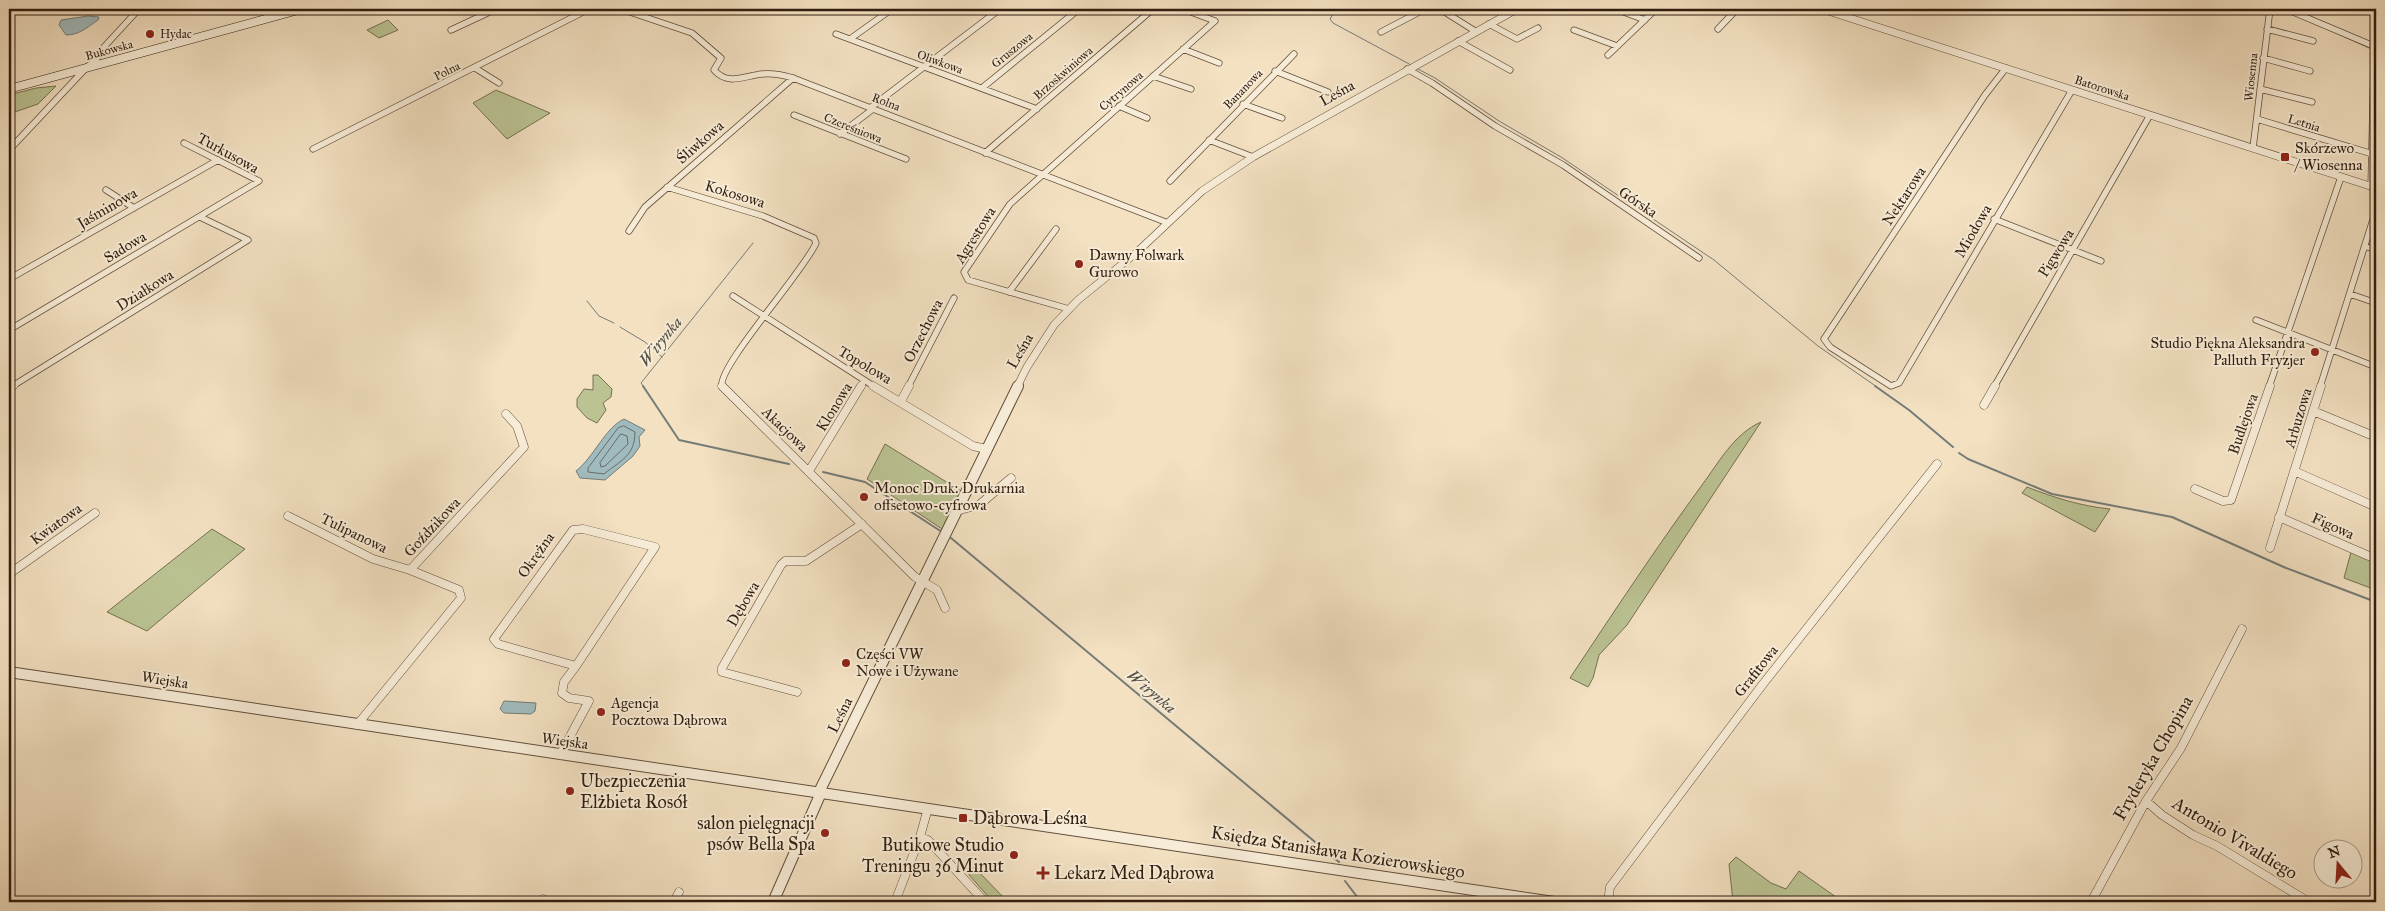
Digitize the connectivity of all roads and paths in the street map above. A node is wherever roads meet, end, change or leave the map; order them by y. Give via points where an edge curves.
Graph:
1 (138, 9) edge
2 (289, 9) edge
3 (302, 9) edge
4 (496, 9) edge
5 (589, 9) edge
6 (621, 9) edge
7 (892, 9) edge
8 (1000, 9) edge
9 (1079, 9) edge
10 (1153, 9) edge
11 (1183, 9) edge
12 (1425, 9) edge
13 (1440, 9) edge
14 (1517, 9) edge
15 (1656, 9) edge
16 (1737, 9) edge
17 (1822, 9) edge
18 (2270, 9) edge
19 (2286, 9) edge
20 (2374, 9) edge
21 (1621, 11) dead end
22 (1644, 20) junction
23 (2376, 20) edge
24 (1489, 24) junction
25 (1538, 28) dead end
26 (1718, 28) dead end
27 (2267, 29) junction
28 (451, 30) dead end
29 (1574, 30) dead end
30 (1380, 32) dead end
31 (1475, 32) junction
32 (836, 34) dead end
33 (850, 39) junction
34 (1458, 41) junction
35 (2313, 41) dead end
36 (1617, 46) junction
37 (2376, 46) edge
38 (1183, 50) junction
39 (1294, 54) dead end
40 (1608, 56) dead end
41 (2263, 58) junction
42 (96, 60) junction
43 (1219, 63) dead end
44 (924, 67) junction
45 (86, 68) junction
46 (475, 68) junction
47 (2006, 68) junction
48 (1407, 69) junction
49 (1510, 70) dead end
50 (2310, 70) dead end
51 (1275, 71) junction
52 (57, 76) junction
53 (1153, 76) junction
54 (793, 78) junction
55 (73, 79) junction
56 (499, 83) dead end
57 (9, 84) edge
58 (982, 88) junction
59 (9, 89) edge
60 (2260, 89) junction
61 (1191, 90) dead end
62 (2072, 90) junction
63 (1328, 92) dead end
64 (2312, 102) dead end
65 (1243, 104) junction
66 (1119, 106) junction
67 (871, 108) junction
68 (1037, 108) junction
69 (794, 115) dead end
70 (2150, 115) junction
71 (1147, 118) dead end
72 (1282, 118) dead end
73 (2257, 119) junction
74 (840, 134) junction
75 (1208, 140) junction
76 (184, 143) dead end
77 (2253, 148) junction
78 (313, 149) dead end
79 (9, 150) edge
80 (985, 153) junction
81 (2375, 155) edge
82 (1253, 157) junction
83 (906, 159) dead end
84 (218, 160) junction
85 (1041, 175) junction
86 (2341, 177) junction
87 (1170, 181) dead end
88 (254, 186) joint
89 (667, 187) junction
90 (2374, 188) edge
91 (106, 190) dead end
92 (134, 208) junction
93 (2376, 210) edge
94 (200, 217) junction
95 (1994, 220) junction
96 (1168, 223) junction
97 (1056, 229) dead end
98 (629, 231) dead end
99 (2365, 246) junction
100 (813, 250) joint
101 (2071, 250) junction
102 (2376, 250) edge
103 (1699, 258) dead end
104 (2100, 261) dead end
105 (9, 279) edge
106 (1009, 292) junction
107 (2350, 294) junction
108 (734, 296) dead end
109 (954, 298) dead end
110 (2376, 303) edge
111 (1069, 309) junction
112 (765, 316) junction
113 (2256, 320) dead end
114 (9, 330) edge
115 (2289, 333) junction
116 (2332, 350) junction
117 (2376, 367) edge
118 (864, 381) junction
119 (1898, 385) joint
120 (9, 389) edge
121 (901, 401) junction
122 (1984, 405) dead end
123 (2313, 411) junction
124 (506, 414) dead end
125 (2376, 437) edge
126 (986, 449) junction
127 (1937, 464) dead end
128 (809, 471) junction
129 (2294, 471) junction
130 (1011, 478) dead end
131 (2195, 489) dead end
132 (2376, 506) edge
133 (956, 511) junction
134 (95, 513) dead end
135 (288, 516) dead end
136 (2279, 517) junction
137 (862, 524) junction
138 (2270, 548) dead end
139 (2376, 560) edge
140 (410, 570) junction
141 (9, 574) edge
142 (922, 581) junction
143 (945, 608) dead end
144 (2242, 629) dead end
145 (576, 666) junction
146 (9, 672) edge
147 (796, 692) dead end
148 (357, 725) junction
149 (560, 755) junction
150 (820, 792) junction
151 (2146, 801) junction
152 (928, 808) junction
153 (1117, 836) joint
154 (920, 837) junction
155 (679, 892) dead end
156 (674, 902) edge
157 (773, 902) edge
158 (895, 902) edge
159 (985, 902) edge
160 (1554, 902) edge
161 (1608, 902) edge
162 (2091, 902) edge
163 (2309, 902) edge

1 - 42 street
2 - 42 main road, Bukowska
3 - 45 main road, Bukowska
4 - 28 street
5 - 46 street, Polna
6 - 54 street, Rolna via 696,36 721,58 714,70 727,79 735,81 769,74
7 - 33 street
8 - 44 street
9 - 58 street, Gruszowa
10 - 68 street, Brzoskwiniowa
11 - 38 street, Cytrynowa via 1215,21
12 - 30 street
13 - 31 street
14 - 24 street, Leśna
15 - 22 street
16 - 26 street
17 - 47 street, Batorowska
18 - 27 street, Wiosenna
19 - 37 street
20 - 23 street
21 - 22 street
22 - 36 street
23 - 37 street
24 - 25 street via 1517,39
24 - 31 street, Leśna
27 - 35 street
27 - 41 street, Wiosenna
29 - 36 street
31 - 34 street, Leśna
32 - 33 street, Oliwkowa
33 - 44 street, Oliwkowa
34 - 48 street, Leśna
34 - 49 street
36 - 40 street
37 - 81 street
38 - 43 street
38 - 53 street, Cytrynowa
39 - 51 street, Bananowa
41 - 50 street
41 - 60 street, Wiosenna
42 - 45 street
42 - 57 main road, Bukowska
44 - 58 street, Oliwkowa
44 - 67 street
45 - 52 main road, Bukowska
45 - 55 street
46 - 56 street
46 - 78 street, Polna
47 - 62 street, Batorowska
47 - 119 street, Nektarowa via 1824,339 1830,347 1863,370 1892,386
48 - 82 street, Leśna
48 - 103 street, Górska via 1563,165
51 - 63 street
51 - 65 street, Bananowa
52 - 55 street via 67,74
52 - 59 main road, Bukowska
53 - 61 street
53 - 66 street, Cytrynowa
54 - 67 street, Rolna
54 - 89 street, Śliwkowa
55 - 79 street
58 - 68 street, Oliwkowa
60 - 64 street
60 - 73 street, Wiosenna
62 - 70 street, Batorowska
62 - 95 street, Miodowa
65 - 72 street
65 - 75 street, Bananowa
66 - 71 street
66 - 85 street, Cytrynowa
67 - 74 street
67 - 80 street, Rolna
68 - 80 street, Brzoskwiniowa
69 - 74 street, Czereśniowa
70 - 77 street, Batorowska
70 - 101 street, Pigwowa via 2076,248
73 - 77 street, Wiosenna
73 - 81 street, Letnia
74 - 83 street, Czereśniowa
75 - 82 street
75 - 87 street, Bananowa
76 - 84 street, Turkusowa
77 - 86 street, Batorowska
80 - 85 street, Rolna
81 - 90 street
82 - 96 street, Leśna via 1202,191
84 - 88 street, Turkusowa via 259,181
84 - 92 street, Jaśminowa
85 - 96 street, Rolna
85 - 106 street, Agrestowa via 1010,204 964,272 968,280
86 - 90 street, Batorowska
86 - 115 street, Budlejowa
88 - 94 street, Sadowa
89 - 98 street, Śliwkowa via 645,207
89 - 100 street, Kokosowa via 794,228 814,238
91 - 92 street
92 - 105 street, Jaśminowa
93 - 99 street, Arbuzowa
94 - 114 street, Sadowa
94 - 120 street, Działkowa via 248,240
95 - 101 street
95 - 119 street, Miodowa
96 - 111 street, Leśna
97 - 106 street
99 - 102 street
99 - 107 street, Arbuzowa
100 - 112 street, Akacjowa
101 - 104 street
101 - 122 street, Pigwowa
106 - 111 street, Agrestowa
107 - 110 street
107 - 116 street, Arbuzowa
108 - 112 street, Topolowa
109 - 121 street, Orzechowa
111 - 126 street, Leśna via 1040,344
112 - 118 street, Topolowa
112 - 128 street, Akacjowa via 721,383 723,389
113 - 115 street
115 - 116 street
115 - 131 street, Budlejowa via 2230,500 2223,502
116 - 117 street
116 - 123 street, Arbuzowa
118 - 121 street, Topolowa
118 - 128 street, Klonowa
121 - 126 street, Topolowa via 973,446
123 - 125 street
123 - 129 street, Arbuzowa
124 - 140 street, Goździkowa via 517,426 524,447
126 - 133 street, Leśna
127 - 161 street, Grafitowa via 1712,750 1610,887
128 - 137 street, Akacjowa
129 - 132 street
129 - 136 street, Arbuzowa
130 - 133 street via 975,508
133 - 142 street, Leśna
134 - 141 street, Kwiatowa
135 - 140 street, Tulipanowa via 374,559
136 - 138 street, Arbuzowa
136 - 139 street, Figowa
137 - 142 street, Akacjowa
137 - 147 street, Dębowa via 806,561 785,561 781,565 722,668 722,672
140 - 148 street, Goździkowa via 459,590 461,598
142 - 143 street, Akacjowa via 937,590
142 - 150 street, Leśna
144 - 151 street, Fryderyka Chopina via 2181,748
145 - 145 street, Okrężna via 581,658 655,547 583,529 574,530 494,639 498,644
145 - 149 street, Okrężna via 564,682 562,693 569,698 589,701
146 - 148 street, Wiejska
148 - 149 street, Wiejska
149 - 150 street, Wiejska
150 - 152 street, Wiejska
150 - 157 street, Leśna
151 - 162 street, Fryderyka Chopina
151 - 163 street, Antonio Vivaldiego via 2185,830
152 - 153 street, Wiejska
152 - 154 street
153 - 160 street, Księdza Stanisława Kozierowskiego
154 - 158 street
154 - 159 street via 928,840
155 - 156 street

